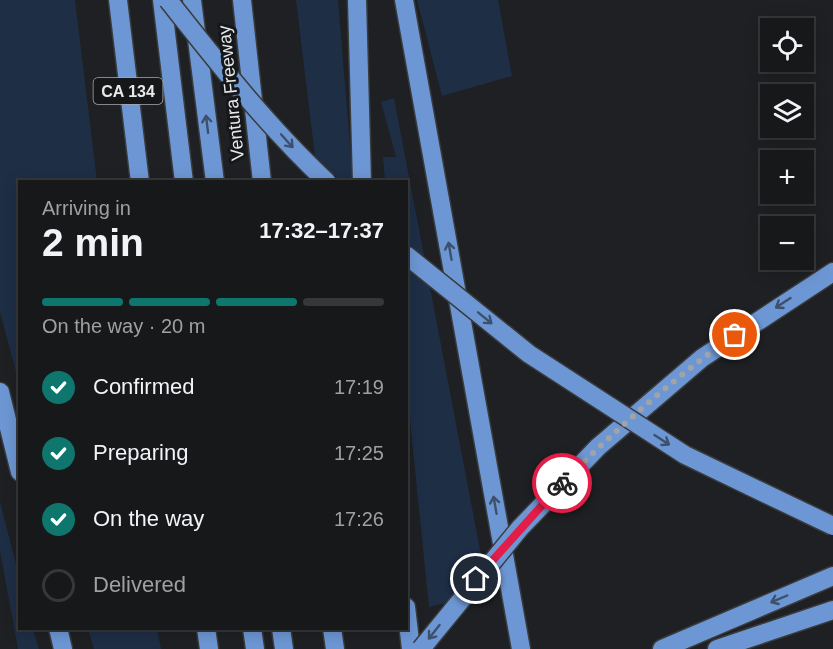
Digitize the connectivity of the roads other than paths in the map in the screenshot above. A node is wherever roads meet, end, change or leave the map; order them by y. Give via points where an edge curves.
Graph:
1 (118, 0) edge
2 (162, 0) edge
3 (168, 0) edge
4 (192, 0) edge
5 (242, 0) edge
6 (357, 0) edge
7 (404, 0) edge
8 (140, 180) edge
9 (184, 180) edge
10 (215, 180) edge
11 (262, 180) edge
12 (325, 180) edge
13 (362, 180) edge
14 (408, 257) edge
15 (833, 272) edge
16 (0, 392) edge
17 (18, 464) edge
18 (833, 526) edge
19 (833, 576) edge
20 (833, 610) edge
21 (408, 622) edge
22 (58, 630) edge
23 (206, 630) edge
24 (252, 630) edge
25 (332, 630) edge
26 (63, 649) edge
27 (209, 649) edge
28 (255, 649) edge
29 (335, 649) edge
30 (411, 649) edge
31 (421, 649) edge
32 (521, 649) edge
33 (662, 649) edge
34 (717, 649) edge

1 - 8 highway, CA 134
2 - 9 highway
3 -> 12 highway, bridge via 224,70
10 -> 4 highway
5 - 11 highway, Ventura Freeway
6 - 13 highway
32 -> 7 highway
14 -> 18 highway, bridge via 529,354 685,455
15 -> 31 highway, bridge via 702,358 598,447 520,528
16 - 17 highway
19 -> 33 highway
20 - 34 highway
21 - 30 highway
22 - 26 highway
23 - 27 highway
24 - 28 highway
25 - 29 highway

